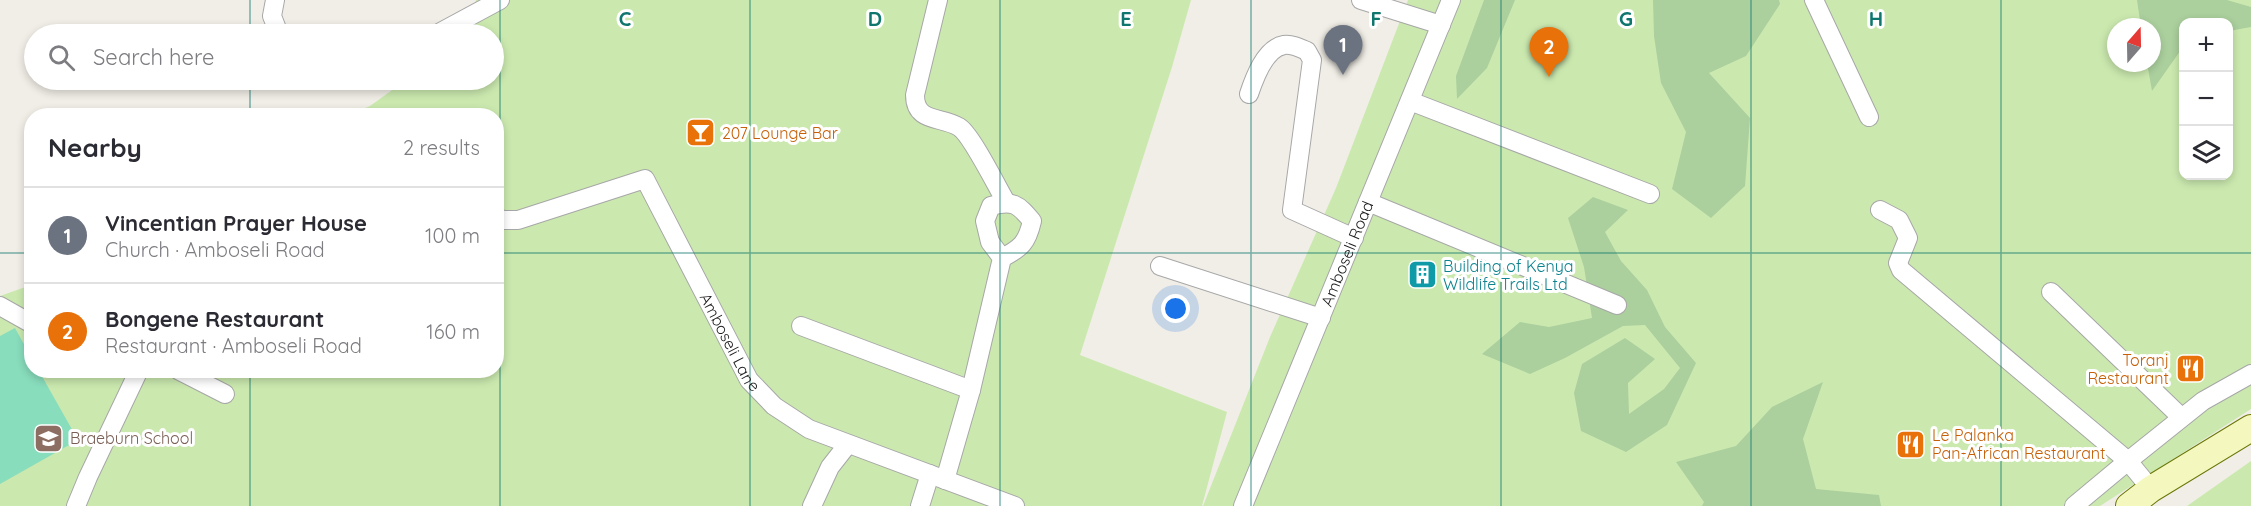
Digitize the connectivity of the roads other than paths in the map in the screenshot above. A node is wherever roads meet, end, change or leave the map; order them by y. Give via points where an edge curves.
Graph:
1 (275, 0) edge
2 (500, 0) edge
3 (938, 0) edge
4 (1361, 0) edge
5 (1451, 0) edge
6 (1814, 0) edge
7 (275, 24) edge
8 (455, 24) edge
9 (1441, 24) junction
10 (1249, 94) dead end
11 (1410, 101) junction
12 (1869, 117) dead end
13 (1650, 194) dead end
14 (1006, 202) junction
15 (1368, 202) junction
16 (1880, 210) dead end
17 (504, 220) edge
18 (1354, 238) junction
19 (1002, 258) junction
20 (1160, 266) dead end
21 (2051, 292) dead end
22 (1617, 305) dead end
23 (0, 306) edge
24 (1321, 318) junction
25 (24, 320) edge
26 (801, 326) dead end
27 (2251, 374) edge
28 (132, 378) edge
29 (194, 378) edge
30 (971, 390) junction
31 (225, 394) dead end
32 (2181, 417) junction
33 (2249, 435) edge
34 (848, 444) junction
35 (2128, 461) junction
36 (938, 477) junction
37 (2151, 489) junction
38 (76, 506) edge
39 (812, 506) edge
40 (920, 506) edge
41 (1016, 506) edge
42 (1244, 506) edge
43 (2074, 506) edge
44 (2129, 506) edge

1 - 7 street via 272,16
2 - 8 street
3 - 14 street via 915,106 920,113 961,128
4 - 9 street
5 - 9 street, Amboseli Road
6 - 12 street
9 - 11 street, Amboseli Road
10 - 18 street via 1265,59 1281,45 1307,51 1312,60 1292,210
11 - 13 street
11 - 15 street, Amboseli Road
14 - 19 street via 991,206 985,221 990,242
14 - 19 street via 1021,207 1032,221 1028,238
15 - 18 street, Amboseli Road
15 - 22 street
16 - 35 street via 1899,220 1908,238 1898,263 1901,270
17 - 34 street, Amboseli Lane via 518,220 645,178 749,380 774,406 809,429
18 - 24 street, Amboseli Road
19 - 30 street
20 - 24 street
21 - 32 street
23 - 25 street
24 - 42 street, Amboseli Road
26 - 30 street
27 - 32 street
28 - 38 street
29 - 31 street
30 - 36 street
32 - 35 street
33 - 37 main road
34 - 36 street, Amboseli Lane
34 - 39 street via 830,466
35 - 37 street
35 - 43 street
36 - 40 street
36 - 41 street, Amboseli Lane
37 - 44 main road

